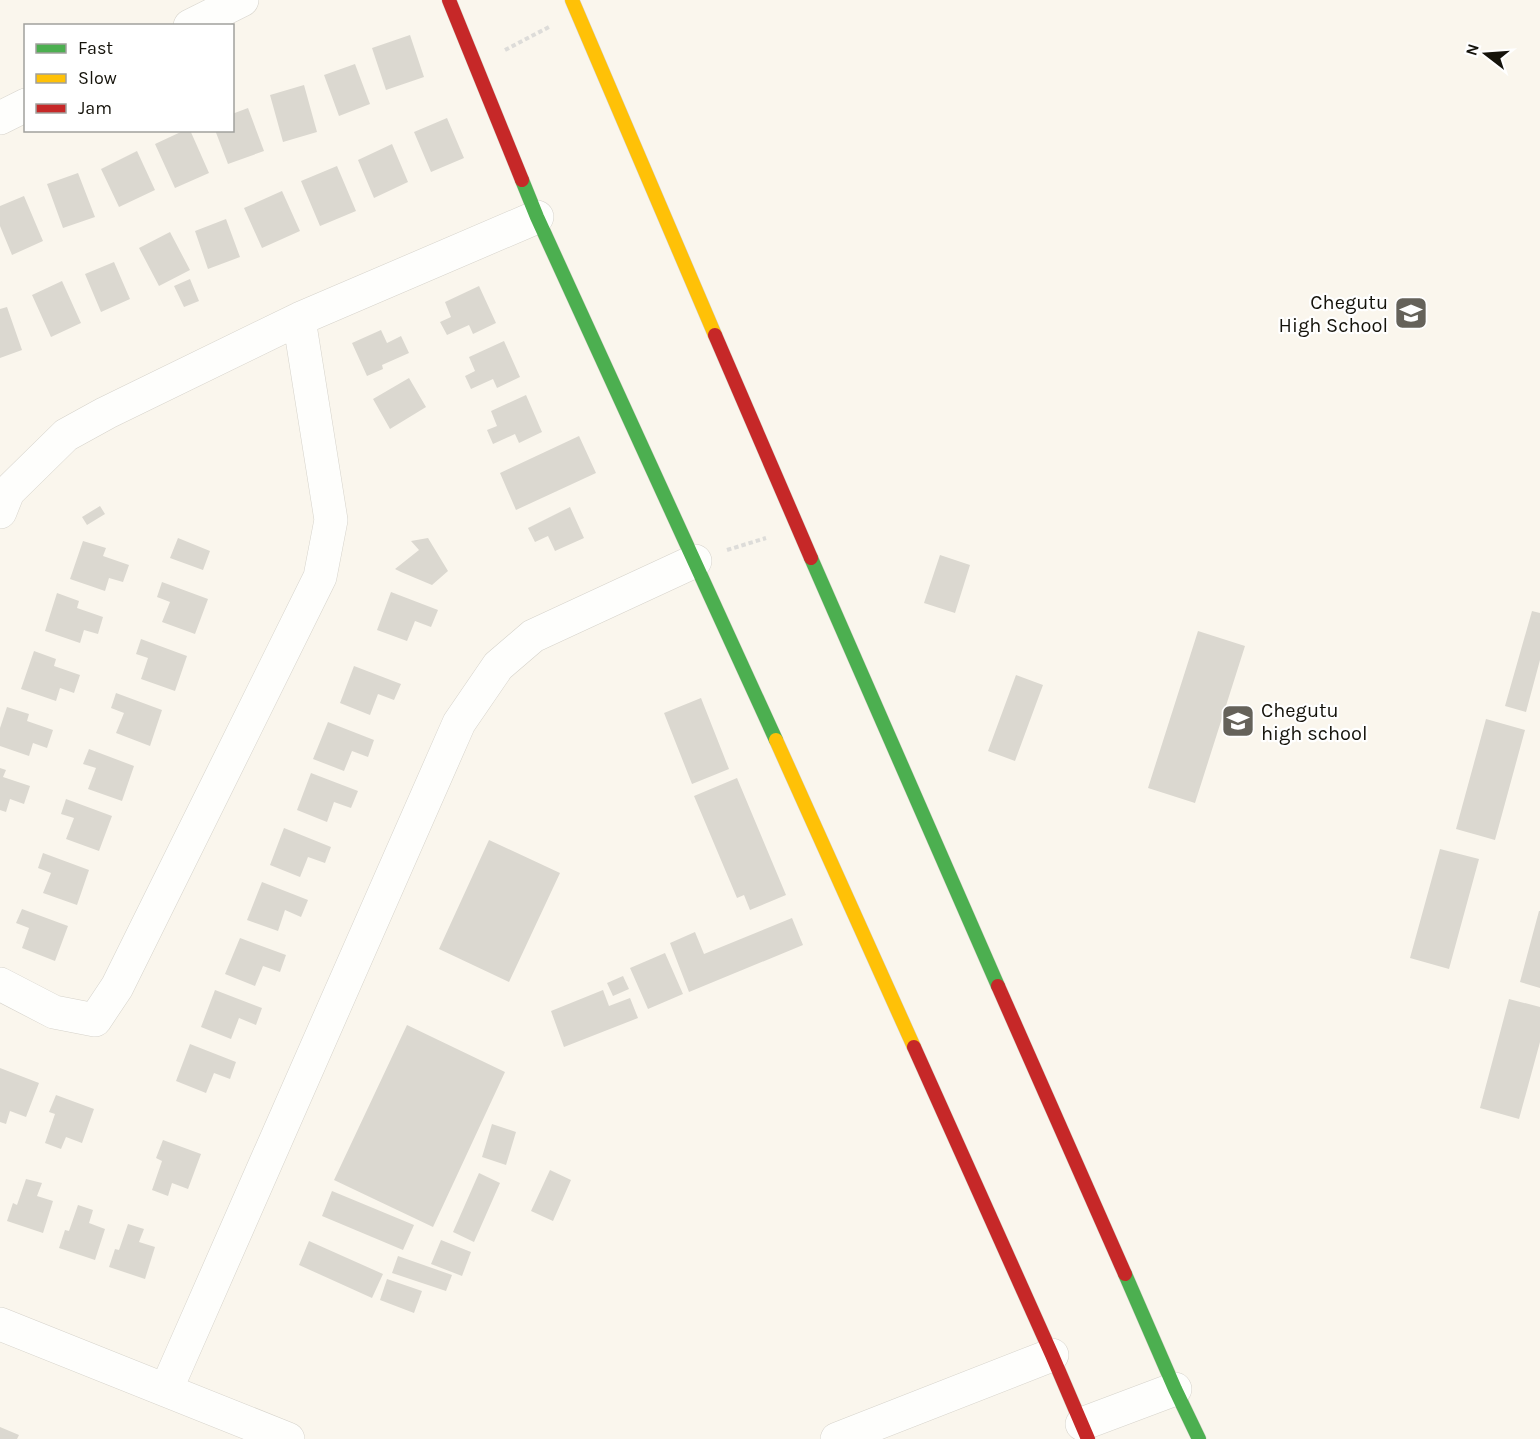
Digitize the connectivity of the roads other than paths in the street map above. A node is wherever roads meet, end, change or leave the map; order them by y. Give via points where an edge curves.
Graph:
1 (242, 0) edge
2 (449, 0) edge
3 (574, 6) edge
4 (194, 24) edge
5 (24, 106) edge
6 (0, 118) edge
7 (537, 217) junction
8 (298, 319) junction
9 (0, 513) edge
10 (695, 561) junction
11 (0, 984) edge
12 (2, 1329) edge
13 (1052, 1355) junction
14 (1175, 1389) junction
15 (166, 1390) junction
16 (1085, 1432) edge
17 (288, 1439) edge
18 (837, 1439) edge
19 (1199, 1439) edge

1 - 4 street
2 - 7 street
3 - 14 street
5 - 6 street
7 - 8 street
7 - 10 street
8 - 9 street via 66,435 8,492
8 - 11 street via 331,520 320,577 117,987 95,1020 54,1012
10 - 13 street
10 - 15 street via 533,636 498,666 459,723
12 - 15 street
13 - 16 street
13 - 18 street
14 - 16 street
14 - 19 street
15 - 17 street

